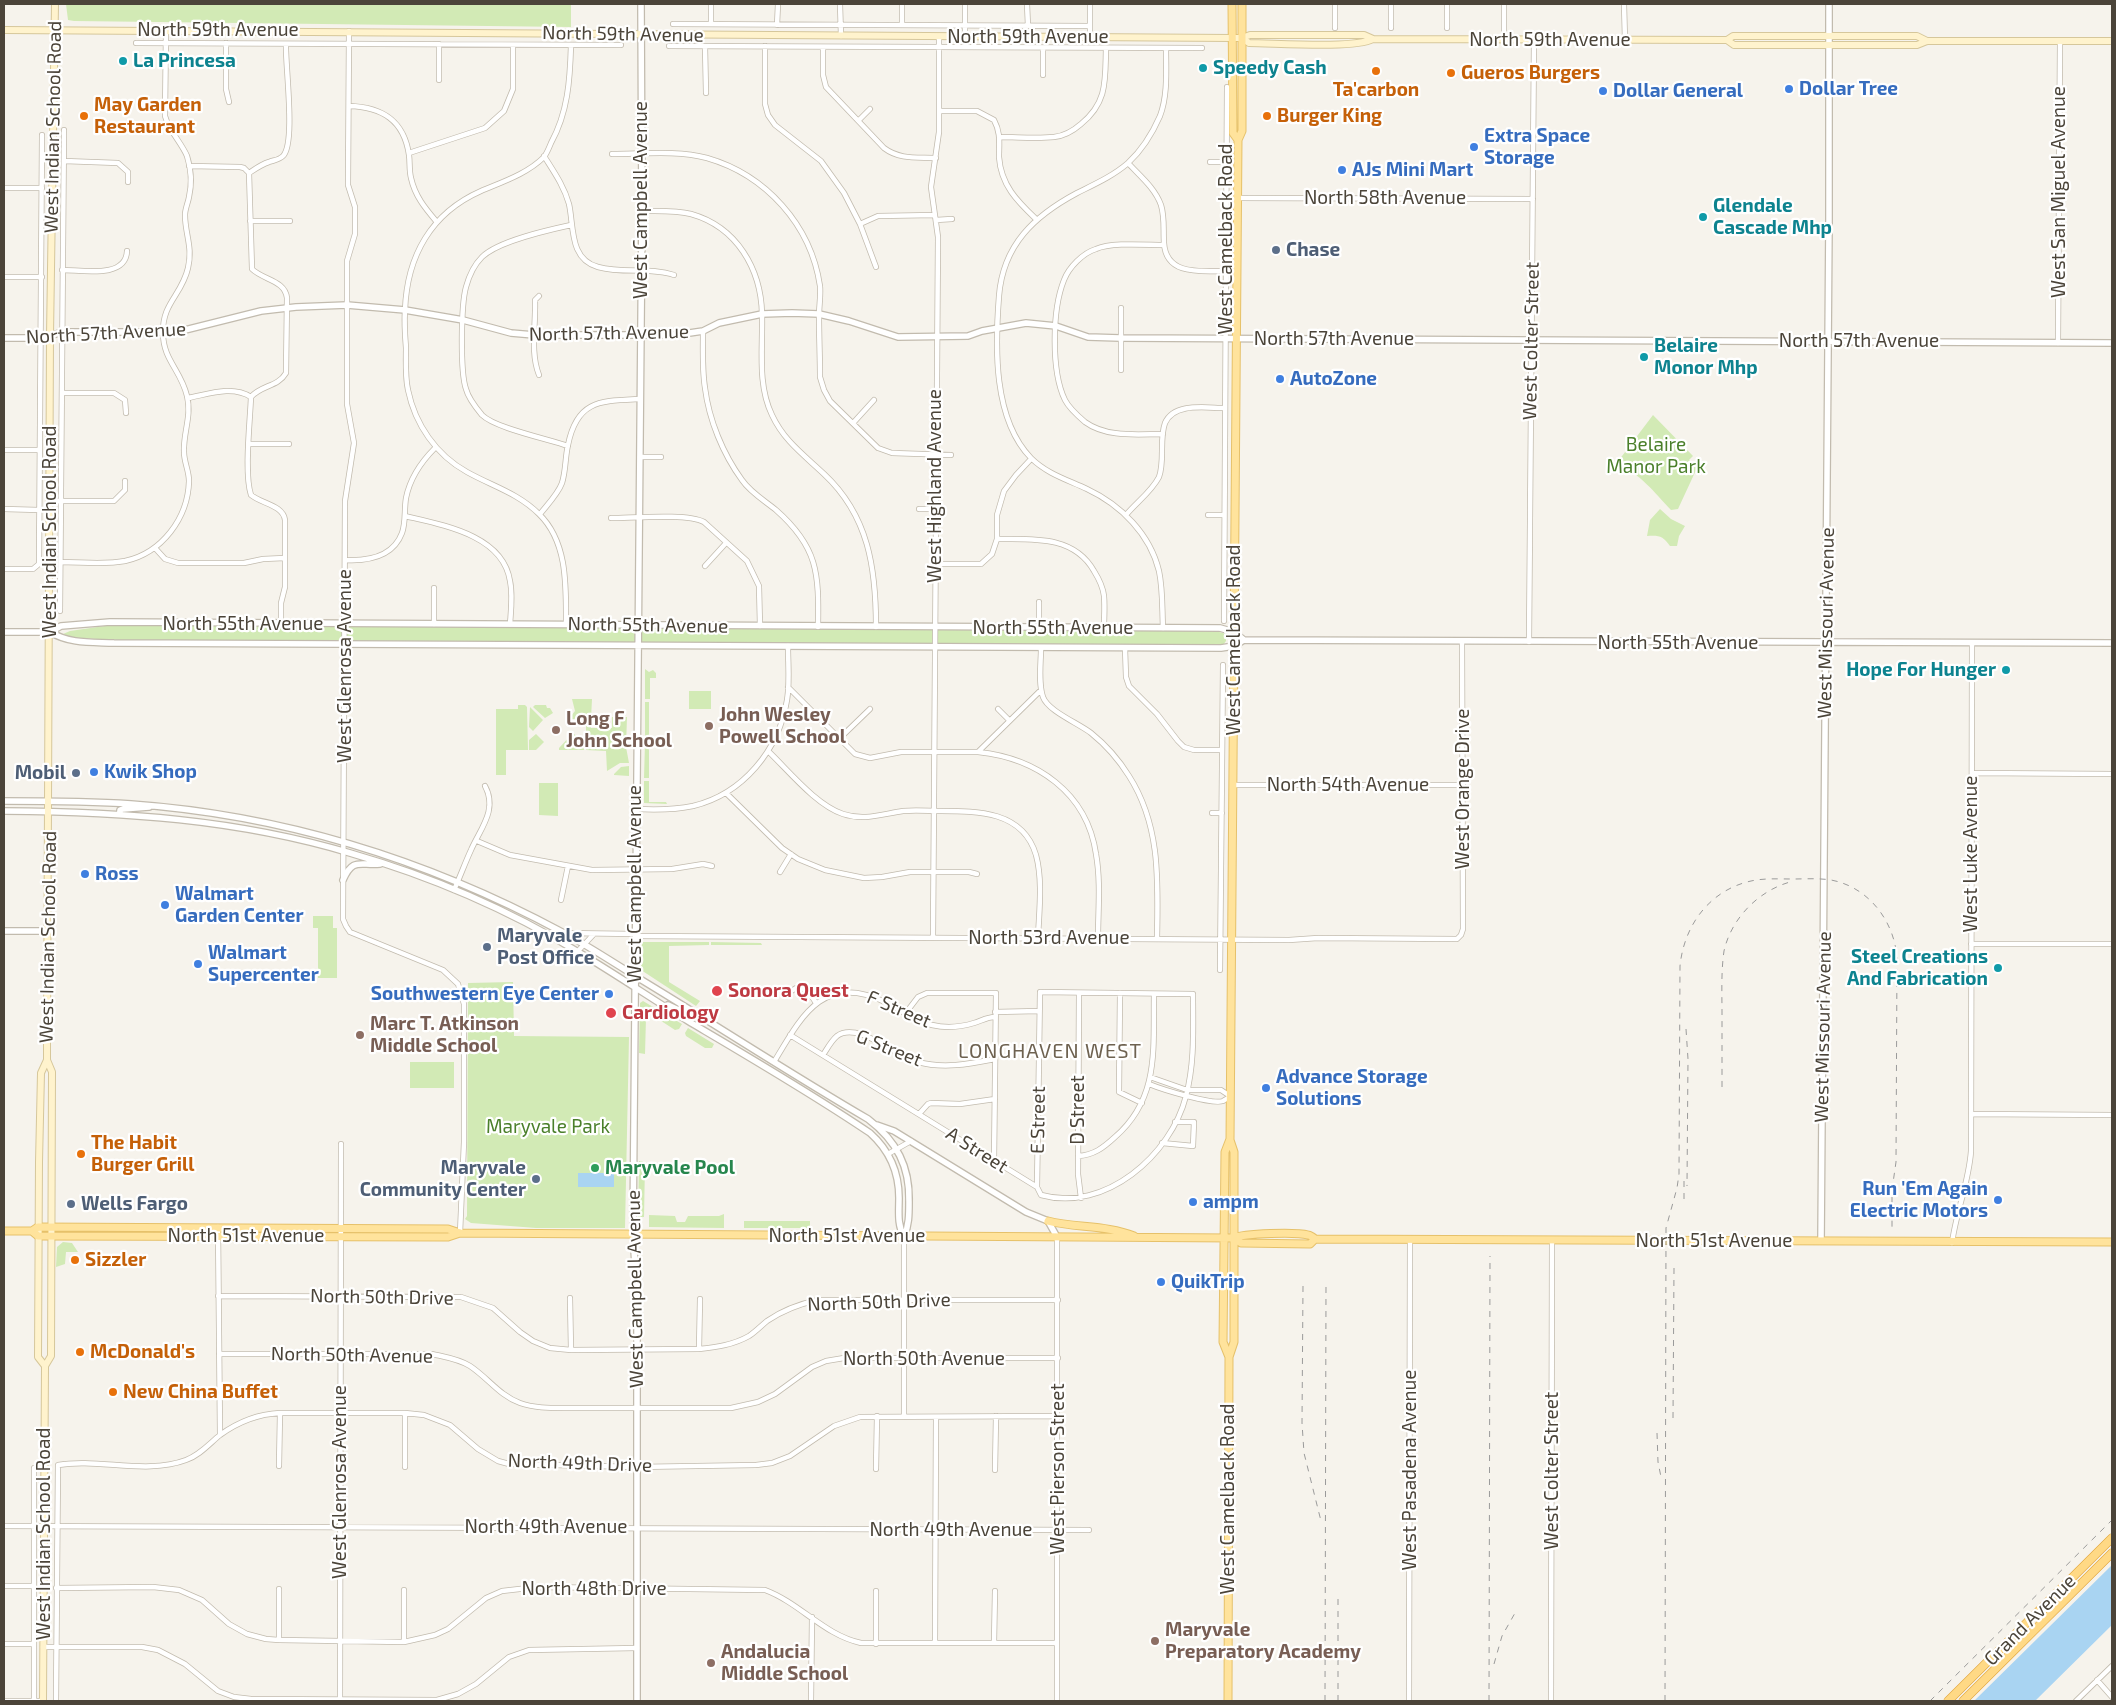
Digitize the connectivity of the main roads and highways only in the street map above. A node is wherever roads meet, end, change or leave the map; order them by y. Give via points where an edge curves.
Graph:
1 (55, 4) edge
2 (1232, 4) edge
3 (1242, 4) edge
4 (4, 30) edge
5 (55, 30) junction
6 (1232, 38) junction
7 (1242, 38) junction
8 (1727, 40) junction
9 (1927, 41) junction
10 (2112, 41) edge
11 (1238, 140) junction
12 (47, 1060) junction
13 (1230, 1140) junction
14 (1048, 1221) road end
15 (51, 1227) junction
16 (35, 1229) junction
17 (4, 1231) edge
18 (460, 1233) junction
19 (38, 1236) junction
20 (51, 1236) junction
21 (1139, 1238) junction
22 (1225, 1238) junction
23 (1234, 1238) junction
24 (2112, 1242) edge
25 (1229, 1357) junction
26 (45, 1366) junction
27 (2112, 1538) edge
28 (2112, 1553) edge
29 (43, 1701) edge
30 (1228, 1701) edge
31 (1948, 1701) edge
32 (1963, 1701) edge

1 - 5 main road, West Indian School Road
2 - 6 main road, West Camelback Road
3 - 7 main road, West Camelback Road
4 - 5 main road, North 59th Avenue
5 - 6 main road, North 59th Avenue
5 - 12 main road, West Indian School Road via 50,335
6 - 7 main road, North 59th Avenue
6 - 11 main road, West Camelback Road via 1230,98 1233,132
7 - 8 main road, North 59th Avenue via 1250,35 1364,35 1373,39
7 - 11 main road, West Camelback Road via 1242,131
8 - 9 main road, North 59th Avenue via 1734,44 1830,45 1917,45
8 - 9 main road, North 59th Avenue via 1733,36 1918,36
9 - 10 main road, North 59th Avenue
11 - 13 main road, West Camelback Road
12 - 15 main road, West Indian School Road via 52,1072
12 - 16 main road, West Indian School Road via 41,1073
13 - 22 main road, West Camelback Road via 1225,1152
13 - 23 main road, West Camelback Road via 1234,1152
14 - 21 main road via 1118,1230
15 - 16 main road, North 51st Avenue
15 - 18 main road, North 51st Avenue via 448,1228
15 - 20 main road, West Indian School Road
16 - 17 main road, North 51st Avenue
16 - 19 main road
18 - 20 main road, North 51st Avenue via 448,1237
18 - 21 main road, North 51st Avenue
19 - 20 main road, North 51st Avenue
19 - 26 main road, West Indian School Road via 38,1357
20 - 26 main road, West Indian School Road via 51,1356
21 - 22 main road, North 51st Avenue
22 - 23 main road, North 51st Avenue
22 - 25 main road, West Camelback Road via 1222,1342
23 - 24 main road, North 51st Avenue via 1284,1234 1309,1235 1315,1239
23 - 25 main road, West Camelback Road via 1234,1342
25 - 30 main road, West Camelback Road
26 - 29 main road, West Indian School Road
27 - 31 highway, Grand Avenue
28 - 32 highway, Grand Avenue

